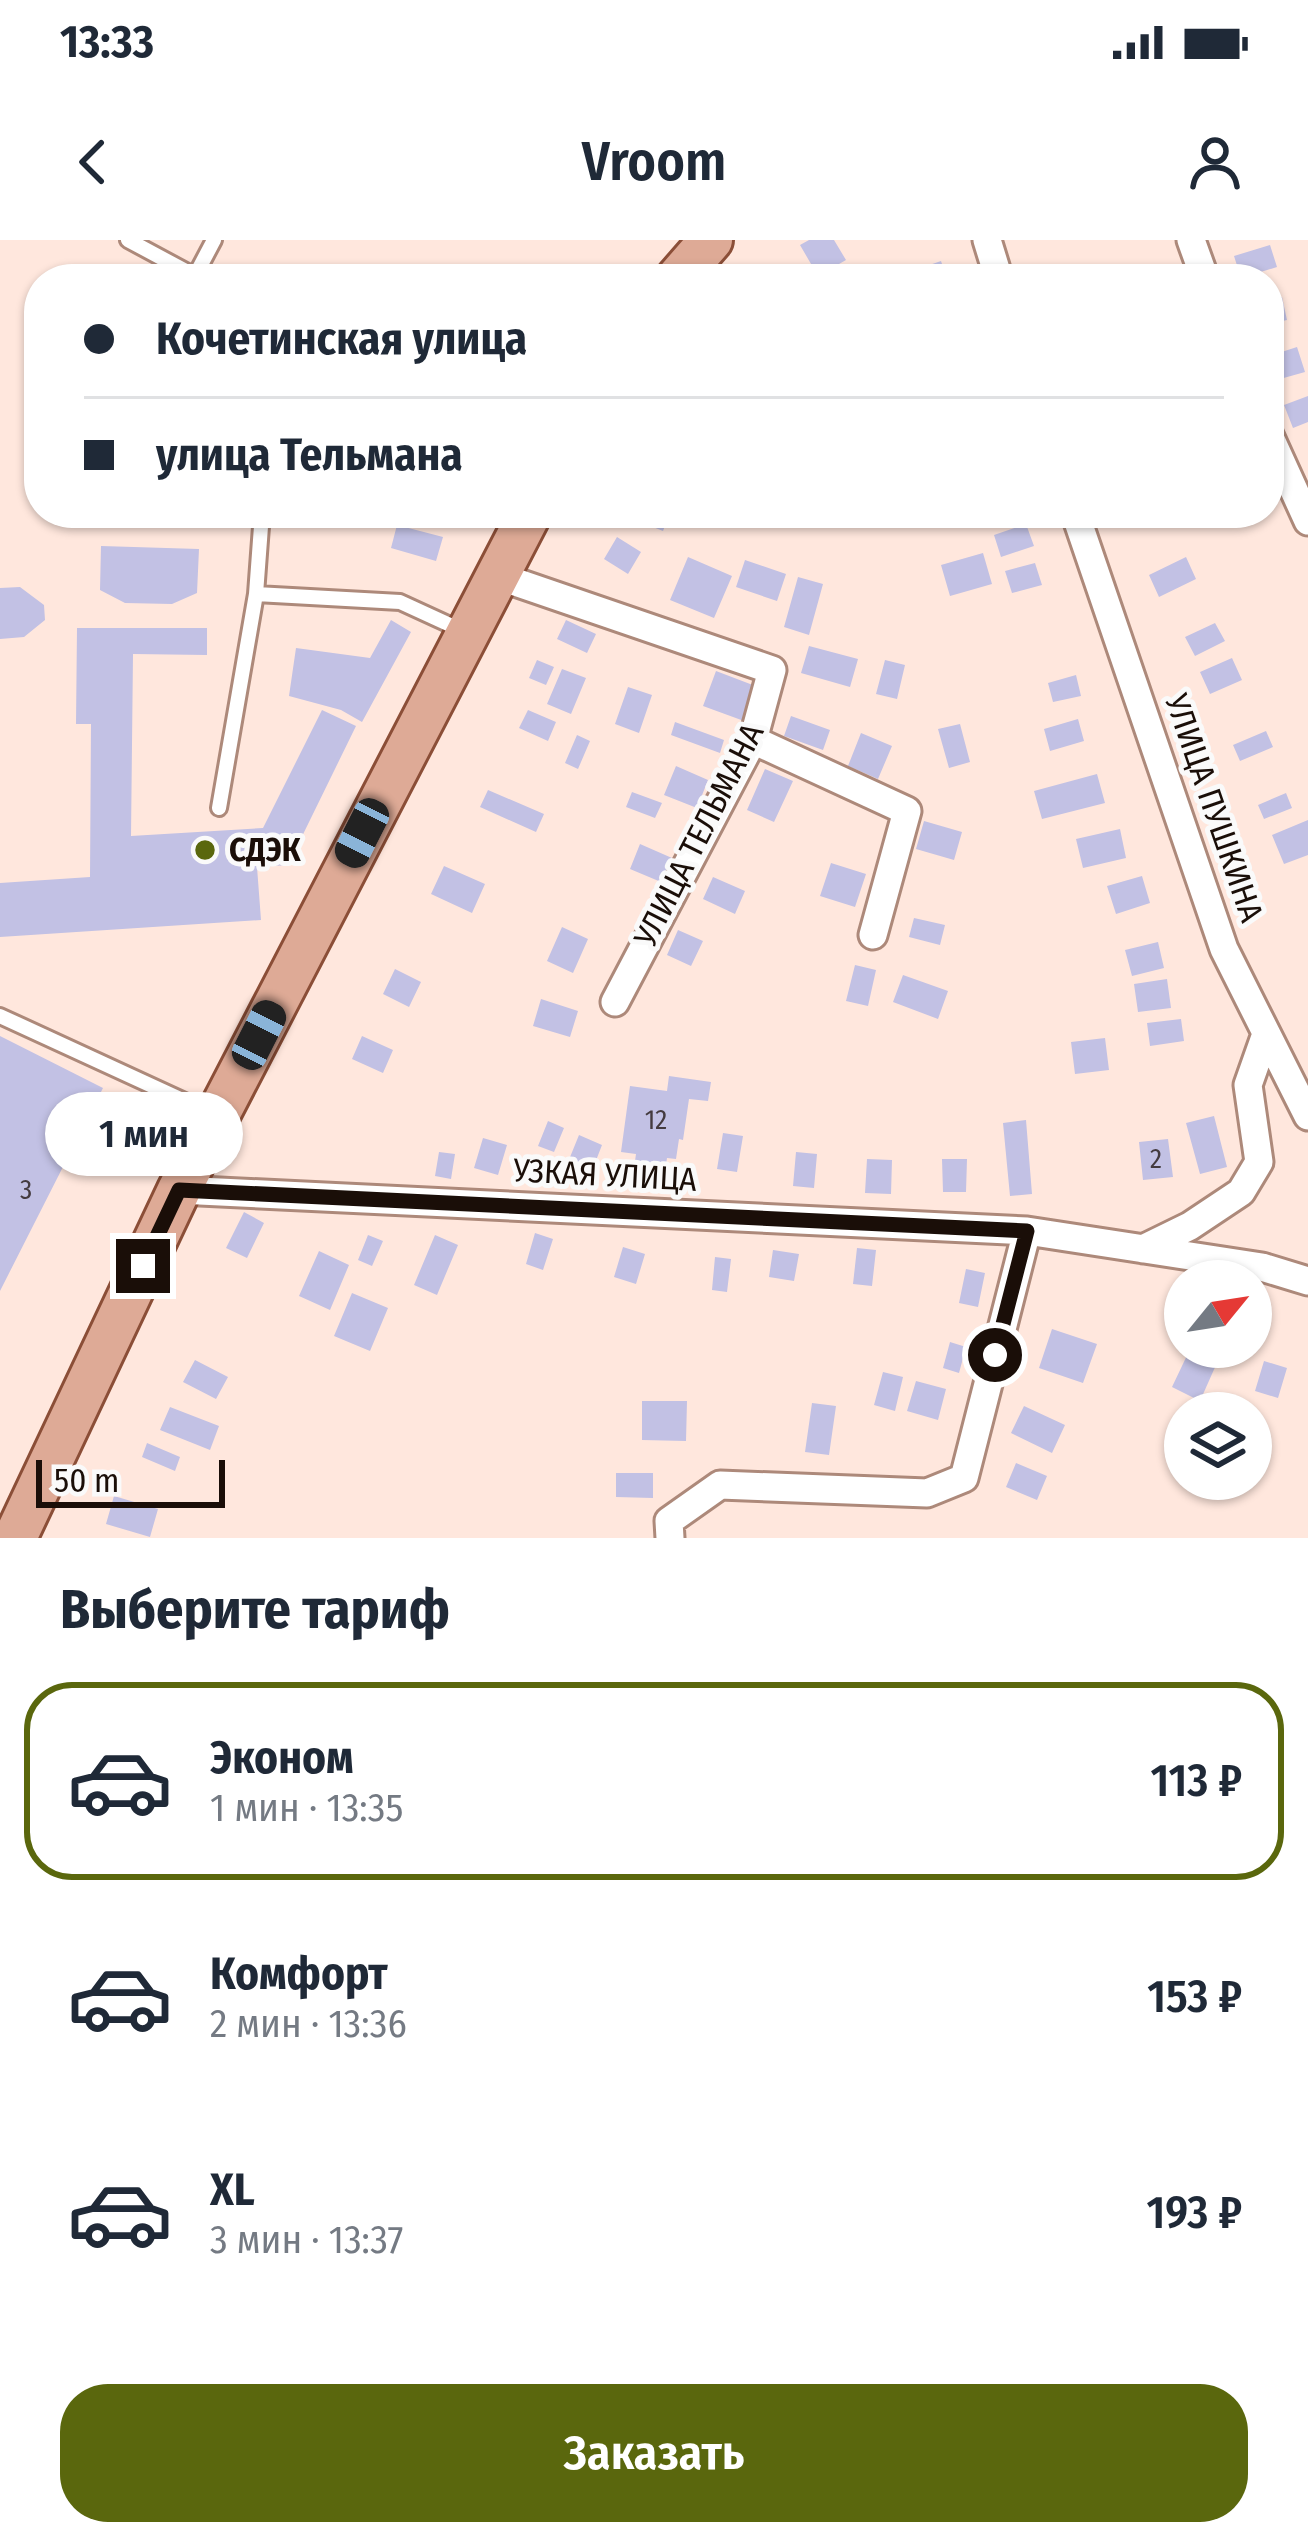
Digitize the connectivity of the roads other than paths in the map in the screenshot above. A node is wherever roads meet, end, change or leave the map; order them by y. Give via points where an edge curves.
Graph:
1 (128, 240) edge
2 (711, 240) edge
3 (173, 264) edge
4 (690, 264) edge
5 (1284, 468) edge
6 (1308, 521) edge
7 (261, 528) edge
8 (522, 528) edge
9 (1080, 528) edge
10 (495, 575) junction
11 (256, 594) junction
12 (466, 632) junction
13 (753, 740) junction
14 (219, 808) dead end
15 (873, 935) dead end
16 (615, 1002) dead end
17 (0, 1016) edge
18 (1266, 1034) junction
19 (218, 1116) junction
20 (1308, 1116) edge
21 (179, 1190) junction
22 (1027, 1231) junction
23 (1143, 1249) junction
24 (1308, 1281) edge
25 (14, 1538) edge
26 (670, 1538) edge

1 - 3 lane
2 - 4 main road
5 - 6 street
7 - 11 lane
8 - 10 main road
9 - 18 street, УЛИЦА ПУШКИНА via 1224,949
10 - 12 main road
10 - 13 street, УЛИЦА ТЕЛЬМАНА via 772,670
11 - 12 lane via 400,602
11 - 14 lane
12 - 19 main road
13 - 15 street via 908,811
13 - 16 street, УЛИЦА ТЕЛЬМАНА
17 - 19 lane
18 - 20 street, УЛИЦА ПУШКИНА
18 - 23 street via 1248,1085 1259,1162 1241,1192
19 - 21 main road
21 - 22 street, УЗКАЯ УЛИЦА
21 - 25 main road
22 - 23 street, УЗКАЯ УЛИЦА
22 - 26 street via 964,1478 927,1493 720,1485 669,1521
23 - 24 street, УЗКАЯ УЛИЦА

